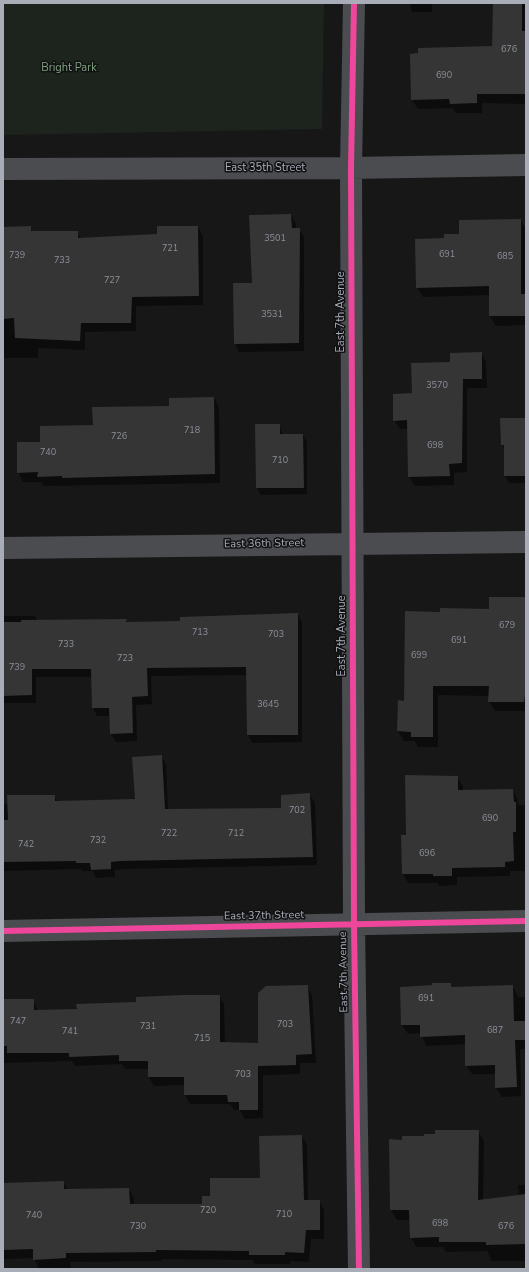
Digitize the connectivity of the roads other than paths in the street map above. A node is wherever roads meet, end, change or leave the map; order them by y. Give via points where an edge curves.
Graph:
1 (354, 3) edge
2 (526, 165) edge
3 (350, 168) junction
4 (3, 169) edge
5 (526, 542) edge
6 (352, 543) junction
7 (3, 548) edge
8 (526, 921) edge
9 (354, 924) junction
10 (3, 931) edge
11 (359, 1269) edge

1 - 3 street, East 7th Avenue
2 - 3 street, East 35th Street
3 - 4 street, East 35th Street
3 - 6 street, East 7th Avenue
5 - 6 street, East 36th Street
6 - 7 street, East 36th Street
6 - 9 street, East 7th Avenue
8 - 9 street, East 37th Street
9 - 10 street, East 37th Street
9 - 11 street, East 7th Avenue

